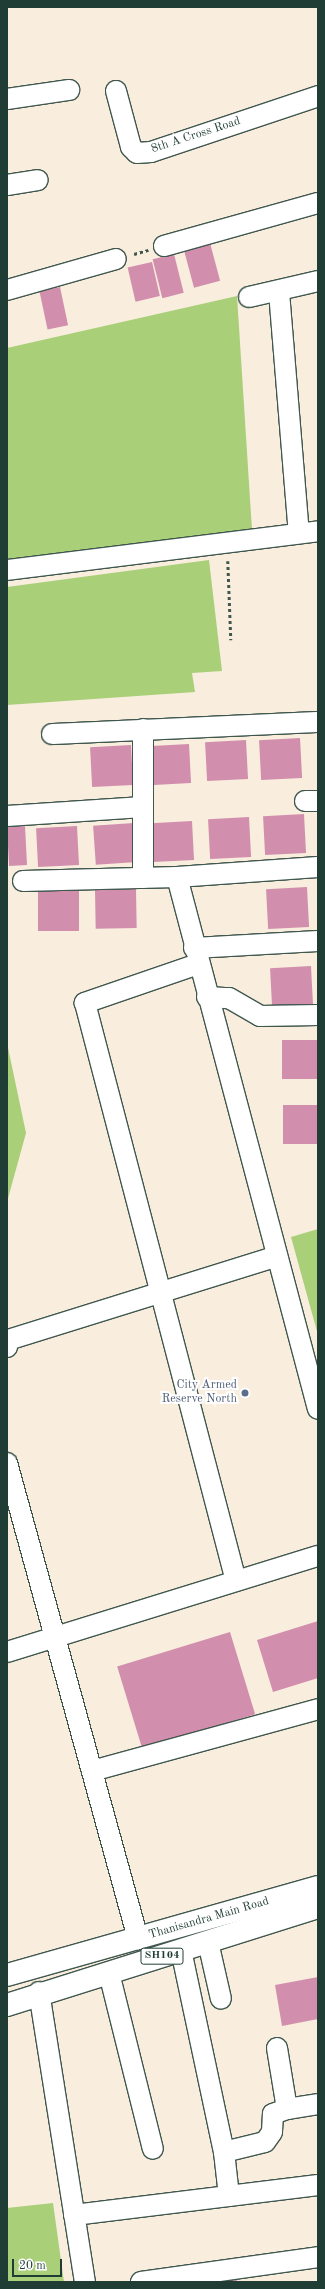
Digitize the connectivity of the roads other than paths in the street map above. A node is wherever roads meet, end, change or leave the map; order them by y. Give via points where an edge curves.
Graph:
1 (69, 90) dead end
2 (116, 91) dead end
3 (318, 96) edge
4 (7, 98) edge
5 (38, 180) dead end
6 (7, 185) edge
7 (318, 203) edge
8 (164, 246) road end
9 (116, 259) road end
10 (318, 281) edge
11 (7, 290) edge
12 (279, 292) junction
13 (249, 297) dead end
14 (313, 533) edge
15 (7, 570) edge
16 (318, 722) edge
17 (143, 729) junction
18 (52, 734) dead end
19 (143, 807) junction
20 (7, 816) edge
21 (318, 867) edge
22 (177, 877) junction
23 (143, 878) junction
24 (23, 881) dead end
25 (318, 941) edge
26 (196, 956) junction
27 (207, 997) junction
28 (318, 1016) edge
29 (277, 1256) junction
30 (160, 1293) junction
31 (7, 1347) edge
32 (318, 1409) edge
33 (7, 1463) edge
34 (318, 1556) edge
35 (236, 1581) junction
36 (55, 1637) junction
37 (7, 1652) edge
38 (318, 1709) edge
39 (92, 1771) junction
40 (318, 1887) edge
41 (318, 1907) edge
42 (138, 1939) junction
43 (208, 1942) junction
44 (181, 1950) junction
45 (109, 1973) junction
46 (7, 1975) edge
47 (39, 1992) junction
48 (221, 1999) dead end
49 (7, 2004) edge
50 (276, 2048) dead end
51 (318, 2104) edge
52 (287, 2109) junction
53 (153, 2149) dead end
54 (224, 2152) junction
55 (318, 2185) edge
56 (229, 2196) junction
57 (74, 2215) junction
58 (318, 2257) edge
59 (85, 2282) edge
60 (140, 2282) edge

1 - 4 street
2 - 3 street, 8th A Cross Road via 131,147 137,153 151,152
5 - 6 street
7 - 8 street
9 - 11 street
10 - 12 street
12 - 13 street
12 - 14 street
14 - 15 street via 228,540
16 - 17 street
17 - 18 street
17 - 19 street
19 - 20 street
19 - 23 street
21 - 22 street
22 - 23 street
22 - 26 street
23 - 24 street
25 - 26 street
26 - 27 street
26 - 30 street via 85,1003
27 - 28 street via 229,998 260,1016
27 - 29 street
29 - 30 street
29 - 32 street
30 - 31 street via 8,1340
30 - 35 street
33 - 36 street
34 - 35 street
35 - 36 street
36 - 37 street
36 - 39 street
38 - 39 street
39 - 42 street
40 - 42 main road, Thanisandra Main Road / SH104
41 - 43 main road, Thanisandra Main Road / SH104
42 - 46 main road, Thanisandra Main Road / SH104
43 - 44 main road, Thanisandra Main Road / SH104
43 - 48 street
44 - 45 main road, Thanisandra Main Road / SH104
44 - 54 street
45 - 47 main road, Thanisandra Main Road / SH104
45 - 53 street
47 - 49 main road, Thanisandra Main Road / SH104
47 - 57 street
50 - 52 street
51 - 52 street
52 - 54 street via 273,2114 272,2132 265,2142
54 - 56 street
55 - 56 street
56 - 57 street
57 - 59 street
58 - 60 street

